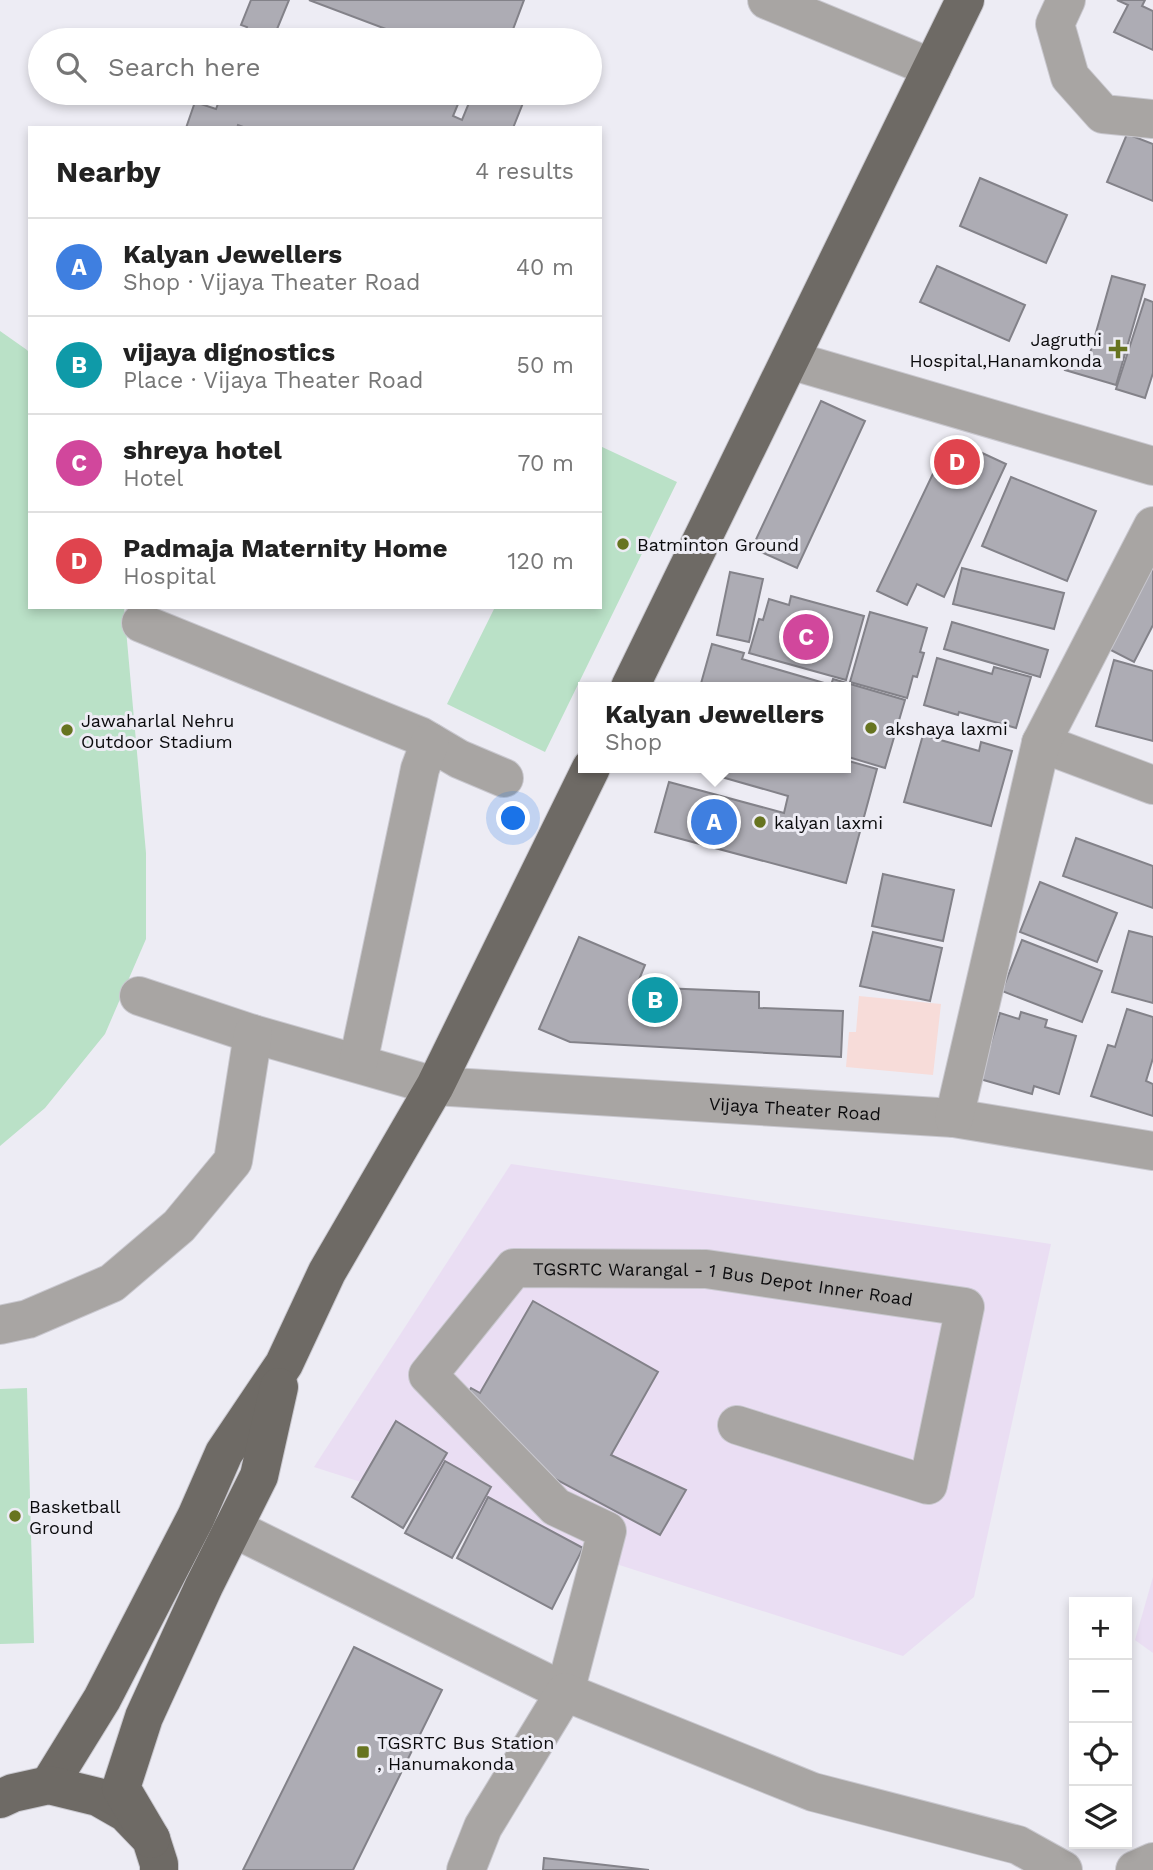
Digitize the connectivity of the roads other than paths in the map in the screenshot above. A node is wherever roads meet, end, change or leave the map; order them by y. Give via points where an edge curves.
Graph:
1 (767, 0) edge
2 (965, 0) edge
3 (1066, 0) edge
4 (932, 68) junction
5 (1153, 119) edge
6 (790, 360) junction
7 (1153, 466) edge
8 (1153, 526) edge
9 (141, 623) dead end
10 (632, 682) edge
11 (430, 742) junction
12 (1041, 743) junction
13 (589, 773) edge
14 (504, 778) dead end
15 (1153, 785) edge
16 (139, 996) dead end
17 (253, 1034) junction
18 (358, 1063) junction
19 (435, 1086) junction
20 (954, 1118) junction
21 (1153, 1151) edge
22 (0, 1325) edge
23 (284, 1364) junction
24 (737, 1425) dead end
25 (233, 1528) junction
26 (565, 1692) junction
27 (49, 1785) junction
28 (0, 1799) edge
29 (158, 1861) edge
30 (1153, 1863) edge
31 (466, 1870) edge
32 (1063, 1870) edge
33 (1135, 1870) edge

1 - 4 street
2 - 4 main road
3 - 5 street via 1055,24 1070,77 1102,114
4 - 6 main road
6 - 7 street
6 - 10 main road
8 - 12 street
9 - 11 street
11 - 14 street
11 - 18 street via 420,769
12 - 15 street
12 - 20 street
13 - 19 main road
16 - 17 street, Vijaya Theater Road
17 - 18 street, Vijaya Theater Road
17 - 22 street via 233,1161 179,1226 112,1283 28,1319
18 - 19 street, Vijaya Theater Road
19 - 20 street, Vijaya Theater Road
19 - 23 main road via 327,1272
20 - 21 street, Vijaya Theater Road
23 - 25 main road via 259,1476
23 - 27 main road via 224,1453 102,1699
24 - 26 street, TGSRTC Warangal - 1 Bus Depot Inner Road via 928,1485 965,1307 706,1269 514,1268 428,1375 556,1507 607,1531
25 - 26 street
25 - 29 main road via 144,1717 121,1788
26 - 31 street via 483,1827
26 - 32 street via 813,1793 1018,1845
27 - 28 main road
27 - 29 main road via 98,1797 126,1812
30 - 33 street

